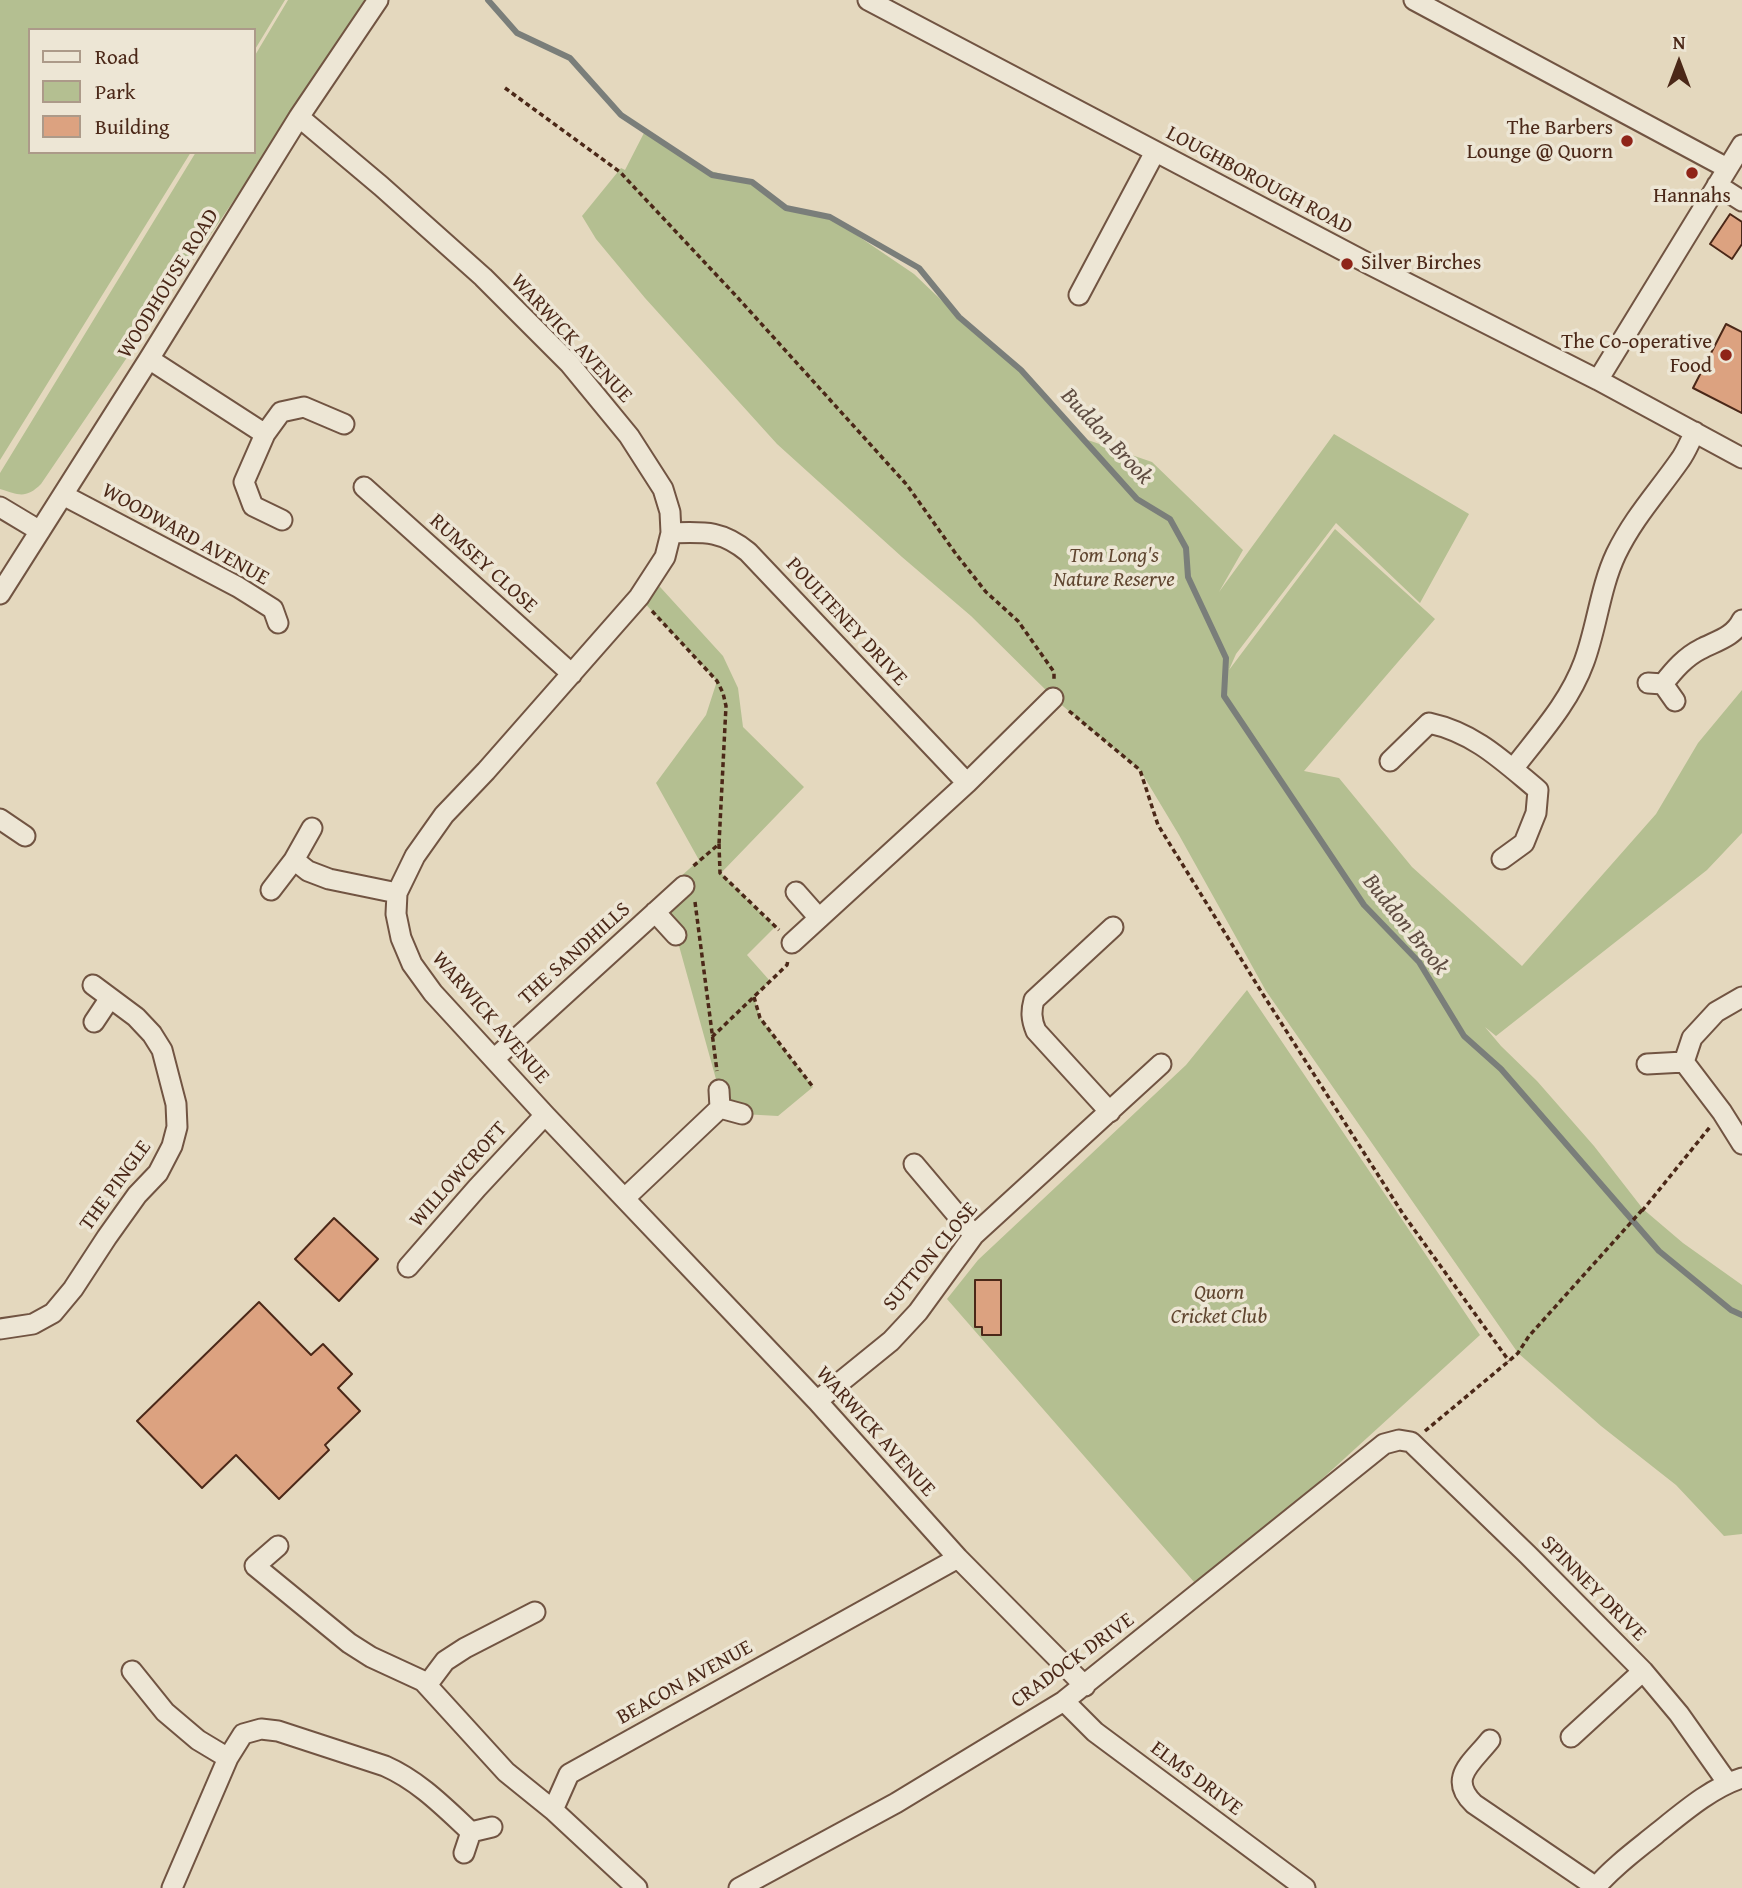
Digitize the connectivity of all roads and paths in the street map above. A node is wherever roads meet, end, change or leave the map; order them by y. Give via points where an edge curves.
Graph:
1 (378, 0) edge
2 (867, 0) edge
3 (1414, 0) edge
4 (299, 117) junction
5 (1742, 145) edge
6 (1155, 152) junction
7 (1722, 176) junction
8 (1742, 201) edge
9 (1079, 295) dead end
10 (149, 359) junction
11 (1598, 380) junction
12 (344, 424) dead end
13 (1695, 432) junction
14 (265, 434) junction
15 (1741, 455) edge
16 (364, 487) dead end
17 (63, 495) junction
18 (0, 508) edge
19 (282, 520) dead end
20 (40, 531) junction
21 (671, 533) junction
22 (0, 594) edge
23 (639, 597) junction
24 (1742, 620) edge
25 (278, 623) dead end
26 (572, 674) junction
27 (1053, 698) dead end
28 (1675, 701) dead end
29 (1390, 761) dead end
30 (1513, 769) junction
31 (967, 783) junction
32 (0, 819) edge
33 (312, 828) dead end
34 (25, 836) dead end
35 (719, 844) junction
36 (1502, 859) dead end
37 (294, 860) junction
38 (684, 886) junction
39 (271, 890) dead end
40 (796, 892) dead end
41 (397, 893) junction
42 (655, 912) junction
43 (819, 918) junction
44 (1113, 926) dead end
45 (676, 935) dead end
46 (792, 943) junction
47 (93, 985) dead end
48 (754, 996) junction
49 (1742, 997) edge
50 (110, 998) junction
51 (94, 1023) dead end
52 (712, 1037) junction
53 (494, 1059) junction
54 (1684, 1062) junction
55 (1161, 1064) dead end
56 (1647, 1064) dead end
57 (813, 1087) dead end
58 (719, 1099) junction
59 (1110, 1112) junction
60 (1722, 1112) junction
61 (742, 1114) dead end
62 (545, 1115) junction
63 (1742, 1144) edge
64 (914, 1164) dead end
65 (625, 1198) junction
66 (1643, 1210) junction
67 (1637, 1216) dead end
68 (974, 1235) junction
69 (408, 1267) dead end
70 (0, 1329) edge
71 (817, 1401) junction
72 (1411, 1442) junction
73 (278, 1545) dead end
74 (958, 1558) junction
75 (535, 1612) dead end
76 (132, 1671) dead end
77 (1643, 1671) junction
78 (427, 1685) junction
79 (1085, 1686) junction
80 (1064, 1701) junction
81 (1572, 1737) dead end
82 (1490, 1740) dead end
83 (228, 1758) junction
84 (1735, 1780) edge
85 (553, 1810) junction
86 (492, 1827) dead end
87 (471, 1832) junction
88 (464, 1853) dead end
89 (1595, 1887) edge
90 (172, 1888) edge
91 (637, 1888) edge
92 (739, 1888) edge
93 (1305, 1888) edge

1 - 4 street, WOODHOUSE ROAD
2 - 6 street, LOUGHBOROUGH ROAD
3 - 7 street
4 - 10 street, WOODHOUSE ROAD
4 - 21 street, WARWICK AVENUE via 473,268 569,363 629,436 663,489
5 - 7 street
6 - 9 street
6 - 11 street, LOUGHBOROUGH ROAD
7 - 8 street
7 - 11 street
10 - 14 street
10 - 17 street, WOODHOUSE ROAD
11 - 13 street, LOUGHBOROUGH ROAD
12 - 14 street via 304,407 281,412
13 - 15 street, LOUGHBOROUGH ROAD
13 - 30 street via 1616,555 1576,681
14 - 19 street via 244,482 253,506
16 - 26 street, RUMSEY CLOSE
17 - 20 street, WOODHOUSE ROAD
17 - 25 street, WOODWARD AVENUE via 238,587 273,609
18 - 20 street
20 - 22 street, WOODHOUSE ROAD
21 - 23 street, WARWICK AVENUE via 665,557
21 - 31 street, POULTENEY DRIVE via 695,532 734,540
23 - 26 street, WARWICK AVENUE
23 - 35 path via 723,693
24 - 28 street via 1724,639 1700,649 1656,683
26 - 41 street, WARWICK AVENUE via 444,814
27 - 31 street
29 - 30 street via 1429,723 1449,727 1486,747
30 - 36 street via 1538,790 1536,814 1524,842
31 - 43 street
32 - 34 street
33 - 37 street
35 - 38 path via 678,879
35 - 46 path via 720,873
37 - 39 street
37 - 41 street via 329,879
38 - 42 street, THE SANDHILLS
38 - 52 path via 694,897
40 - 43 street
41 - 53 street, WARWICK AVENUE via 398,926 412,964
42 - 45 street, THE SANDHILLS
42 - 53 street, THE SANDHILLS
43 - 46 street
44 - 59 street via 1034,1000 1031,1010 1036,1031
46 - 48 path via 787,965
47 - 50 street, THE PINGLE
48 - 52 path
48 - 57 path via 760,1018
49 - 54 street via 1716,1012 1692,1038
50 - 51 street
50 - 70 street, THE PINGLE via 144,1026 162,1050 176,1104 172,1146 158,1173 137,1195 53,1313 33,1324
52 - 58 path
53 - 62 street, WARWICK AVENUE
54 - 56 street
54 - 60 street
55 - 59 street, SUTTON CLOSE
58 - 61 street
58 - 65 street
59 - 68 street, SUTTON CLOSE
60 - 63 street
60 - 66 path
62 - 65 street, WARWICK AVENUE
62 - 69 street, WILLOWCROFT
64 - 68 street
65 - 71 street, WARWICK AVENUE
66 - 67 path
66 - 72 path via 1509,1362
68 - 71 street, SUTTON CLOSE via 891,1341
71 - 74 street, WARWICK AVENUE
72 - 77 street, SPINNEY DRIVE
72 - 79 street, CRADOCK DRIVE via 1384,1444
73 - 78 street via 255,1566 348,1643
74 - 79 street, WARWICK AVENUE
74 - 85 street, BEACON AVENUE via 569,1774
75 - 78 street via 465,1648 446,1661
76 - 83 street via 165,1712
77 - 81 street
77 - 84 street, SPINNEY DRIVE
78 - 85 street via 506,1772
79 - 80 street, CRADOCK DRIVE
80 - 92 street, CRADOCK DRIVE via 896,1803
80 - 93 street, ELMS DRIVE via 1095,1732
82 - 89 street via 1464,1773 1461,1788 1465,1795
83 - 87 street via 243,1734 278,1731 401,1774
83 - 90 street
84 - 89 street via 1677,1818
85 - 91 street
86 - 87 street
87 - 88 street

